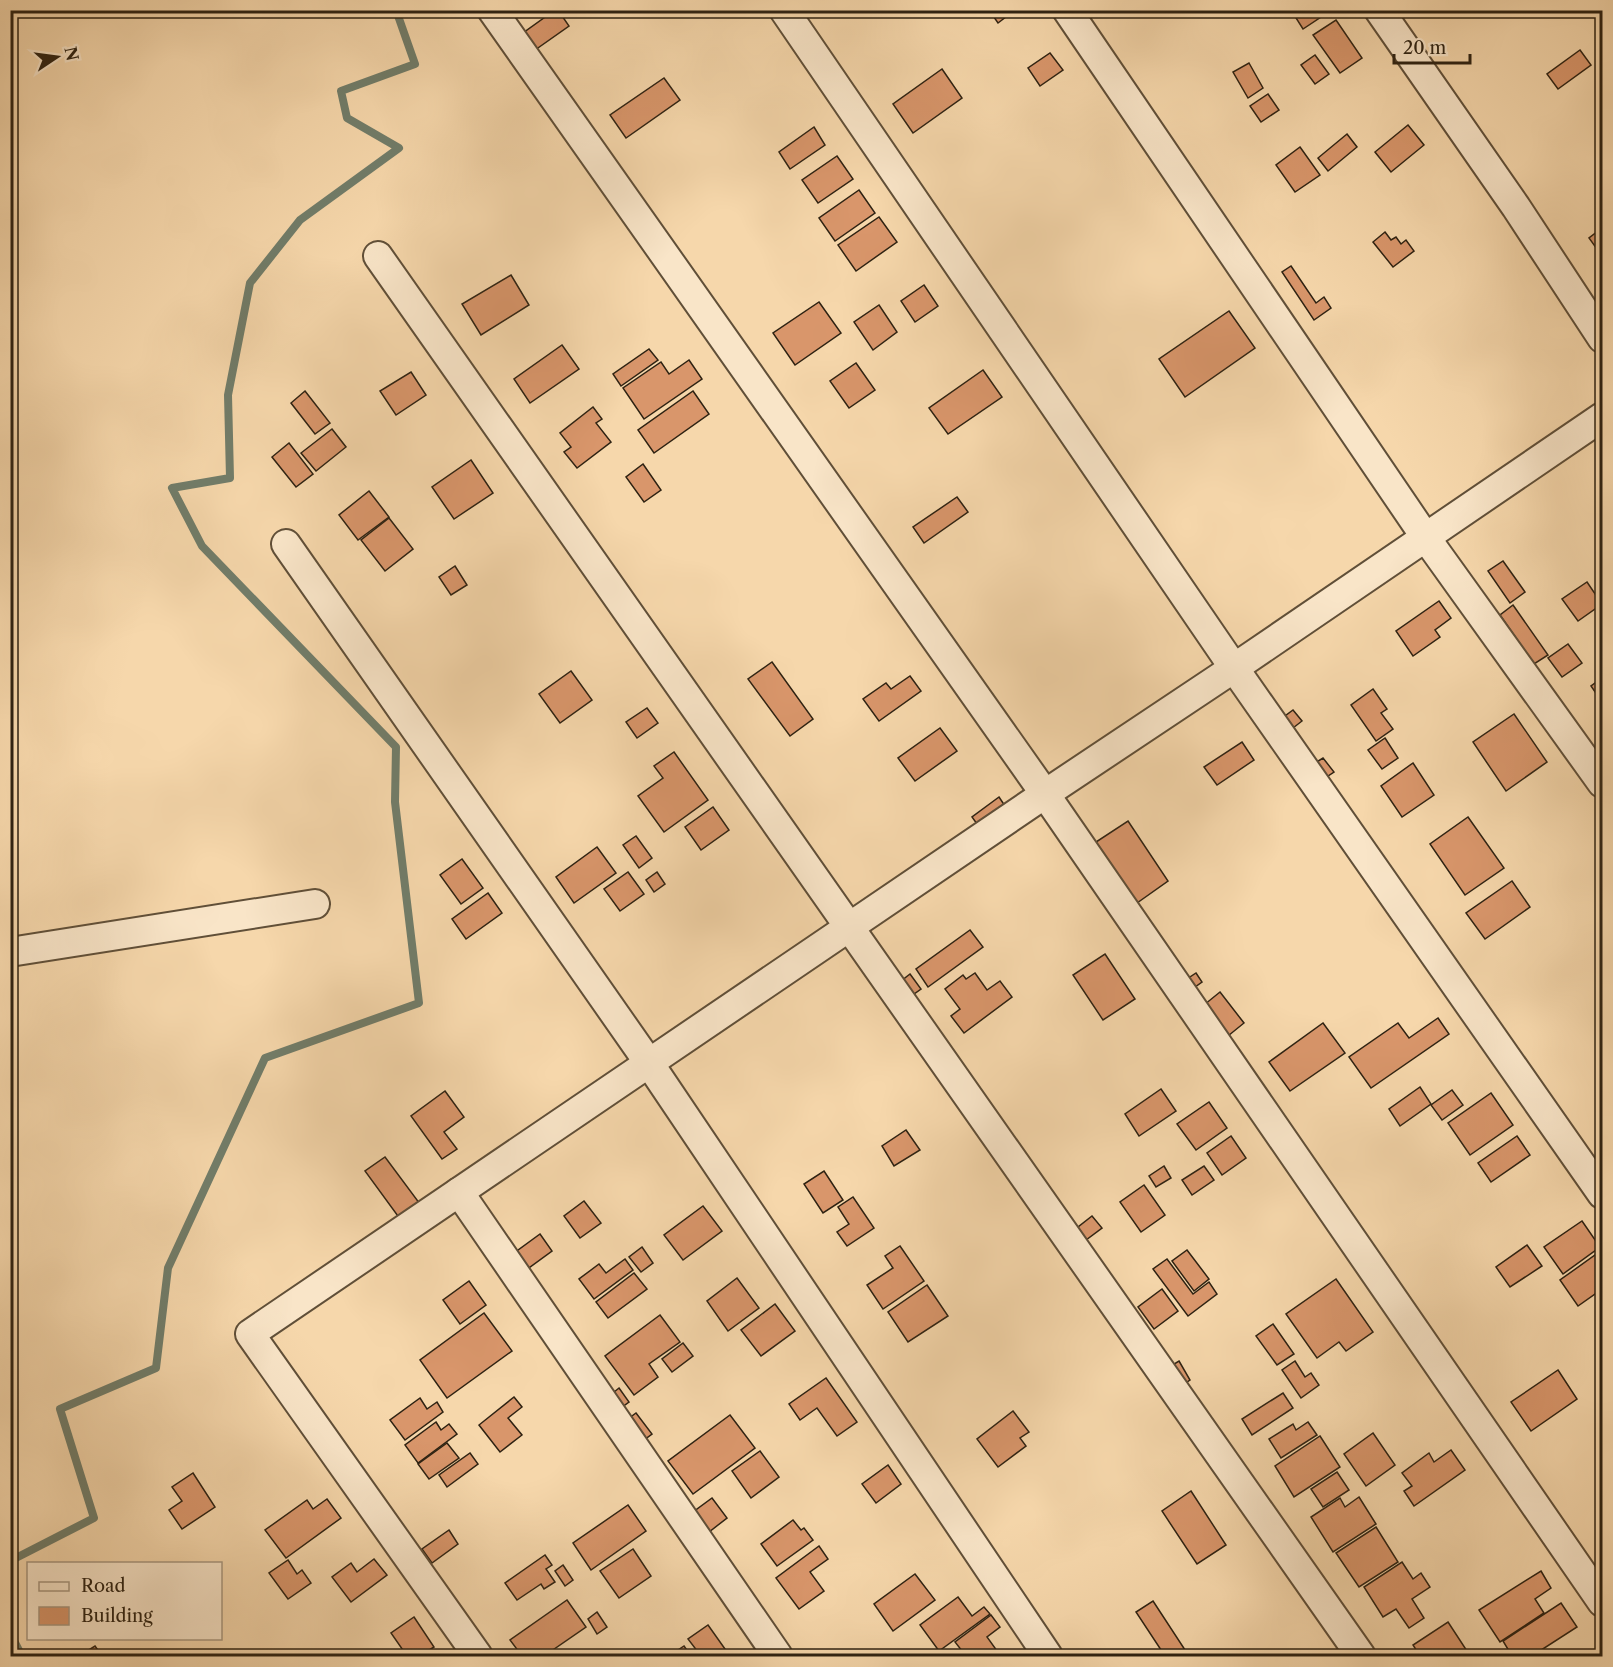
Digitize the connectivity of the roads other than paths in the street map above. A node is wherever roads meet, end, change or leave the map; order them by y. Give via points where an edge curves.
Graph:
1 (492, 10) edge
2 (784, 10) edge
3 (1067, 10) edge
4 (1379, 10) edge
5 (378, 256) dead end
6 (1602, 338) edge
7 (1602, 417) edge
8 (1426, 538) junction
9 (286, 544) dead end
10 (1234, 668) junction
11 (1602, 783) edge
12 (1045, 794) junction
13 (315, 904) dead end
14 (849, 926) junction
15 (10, 952) edge
16 (649, 1063) junction
17 (459, 1192) junction
18 (1602, 1194) edge
19 (1602, 1602) edge
20 (478, 1656) edge
21 (778, 1656) edge
22 (1048, 1656) edge
23 (1361, 1656) edge

1 - 12 street
2 - 10 street
3 - 8 street
4 - 6 street
5 - 14 street
7 - 8 street
8 - 10 street
8 - 11 street
9 - 16 street
10 - 12 street
10 - 18 street
12 - 14 street
12 - 19 street
13 - 15 street
14 - 16 street
14 - 23 street
16 - 17 street
16 - 22 street
17 - 20 street via 250,1334
17 - 21 street

